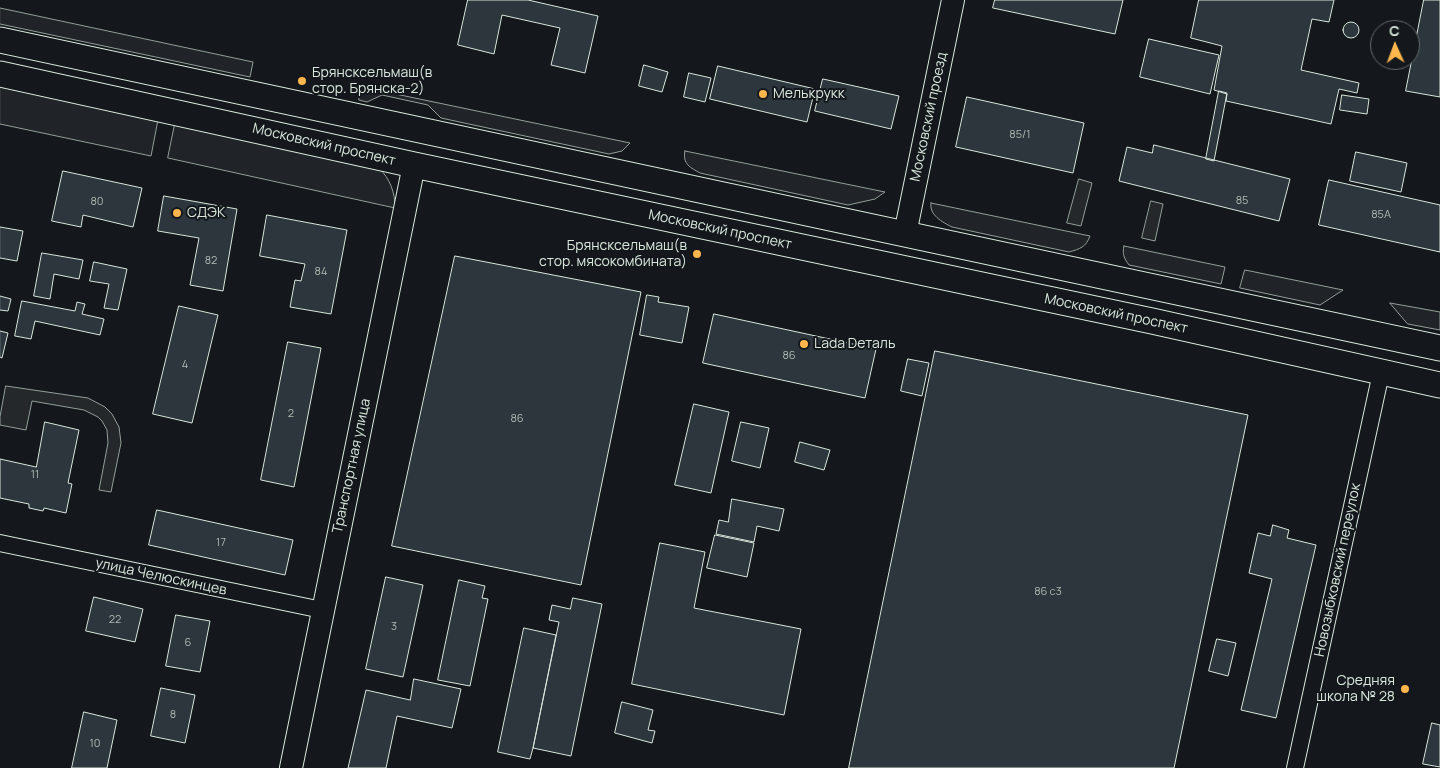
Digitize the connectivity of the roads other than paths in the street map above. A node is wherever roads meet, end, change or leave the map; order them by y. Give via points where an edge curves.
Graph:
1 (953, 0) edge
2 (0, 40) edge
3 (0, 74) edge
4 (422, 130) junction
5 (414, 165) junction
6 (905, 234) junction
7 (1388, 336) junction
8 (1440, 348) edge
9 (1382, 373) junction
10 (1440, 385) edge
11 (0, 544) edge
12 (322, 610) junction
13 (291, 768) edge
14 (1295, 768) edge

1 - 6 street, Московский проезд
2 - 4 main road
3 - 5 main road, Московский проспект
4 - 5 main road
4 - 6 main road
5 - 9 main road, Московский проспект
5 - 12 street, Транспортная улица
6 - 7 main road
7 - 8 main road
7 - 9 main road
9 - 10 main road, Московский проспект
9 - 14 street, Новозыбковский переулок
11 - 12 street, улица Челюскинцев
12 - 13 street, Транспортная улица

